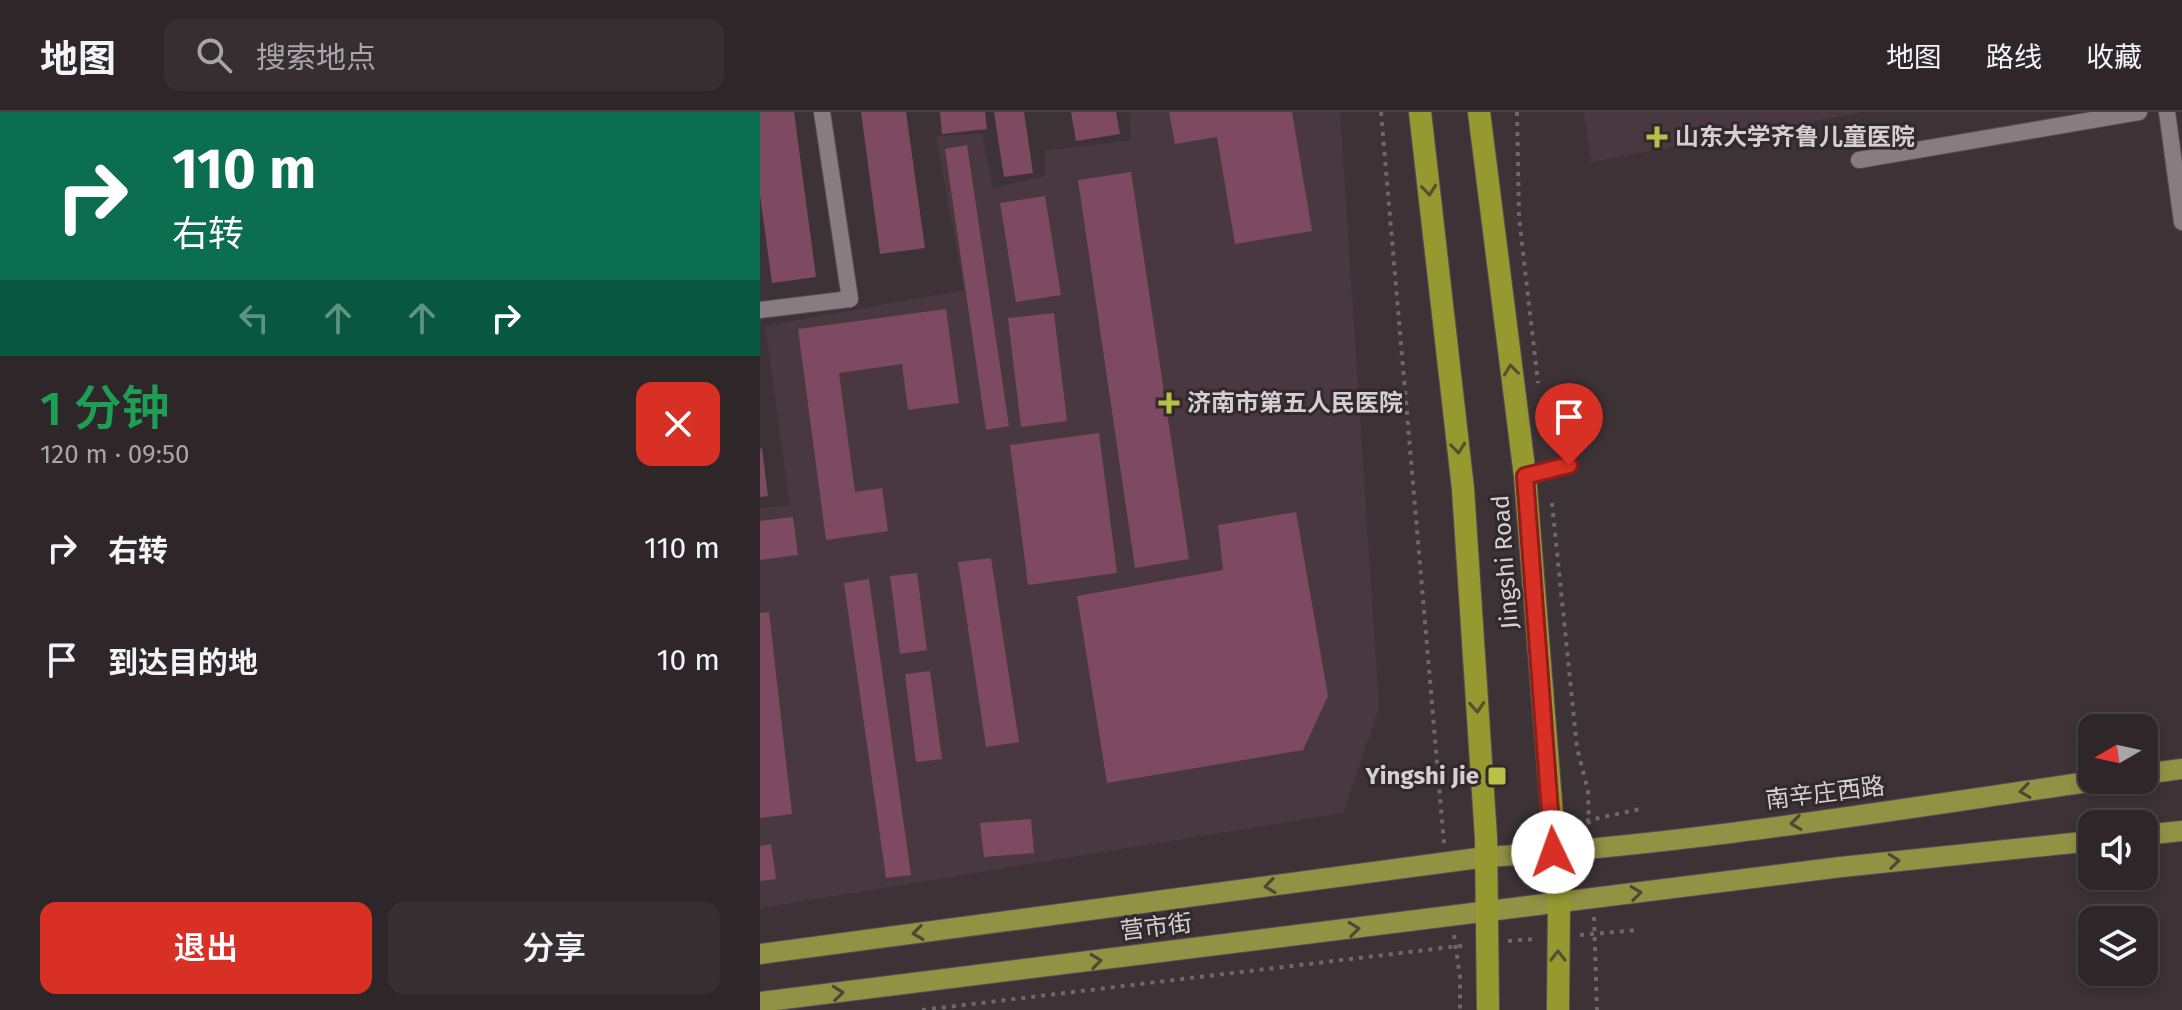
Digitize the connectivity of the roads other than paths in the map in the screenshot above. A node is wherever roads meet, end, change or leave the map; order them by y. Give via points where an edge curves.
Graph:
1 (822, 112) edge
2 (1420, 112) edge
3 (1479, 112) edge
4 (2139, 112) edge
5 (2167, 112) edge
6 (1859, 160) dead end
7 (2182, 222) edge
8 (760, 310) edge
9 (1569, 465) dead end
10 (1525, 476) junction
11 (2182, 769) edge
12 (2158, 772) edge
13 (2078, 784) edge
14 (2182, 831) edge
15 (2158, 834) edge
16 (2078, 843) edge
17 (1553, 852) junction
18 (1486, 857) junction
19 (1559, 903) junction
20 (1488, 911) junction
21 (760, 954) edge
22 (760, 1002) edge
23 (1488, 1010) edge
24 (1558, 1010) edge

1 - 8 street via 850,299
2 -> 18 highway, Jingshi Road via 1463,489
10 -> 3 highway, Jingshi Road
4 - 6 street
5 - 7 street
9 - 10 street
10 - 17 highway, Jingshi Road
11 - 12 main road
13 -> 17 main road, 南辛庄西路
14 - 15 main road
19 -> 16 main road
17 - 18 main road, 营市街
17 - 19 highway, Jingshi Road
18 - 20 highway, Jingshi Road
18 -> 21 main road, 营市街
19 - 20 main road, 营市街
24 -> 19 highway, Jingshi Road
22 -> 20 main road, 营市街
20 - 23 highway, Jingshi Road

